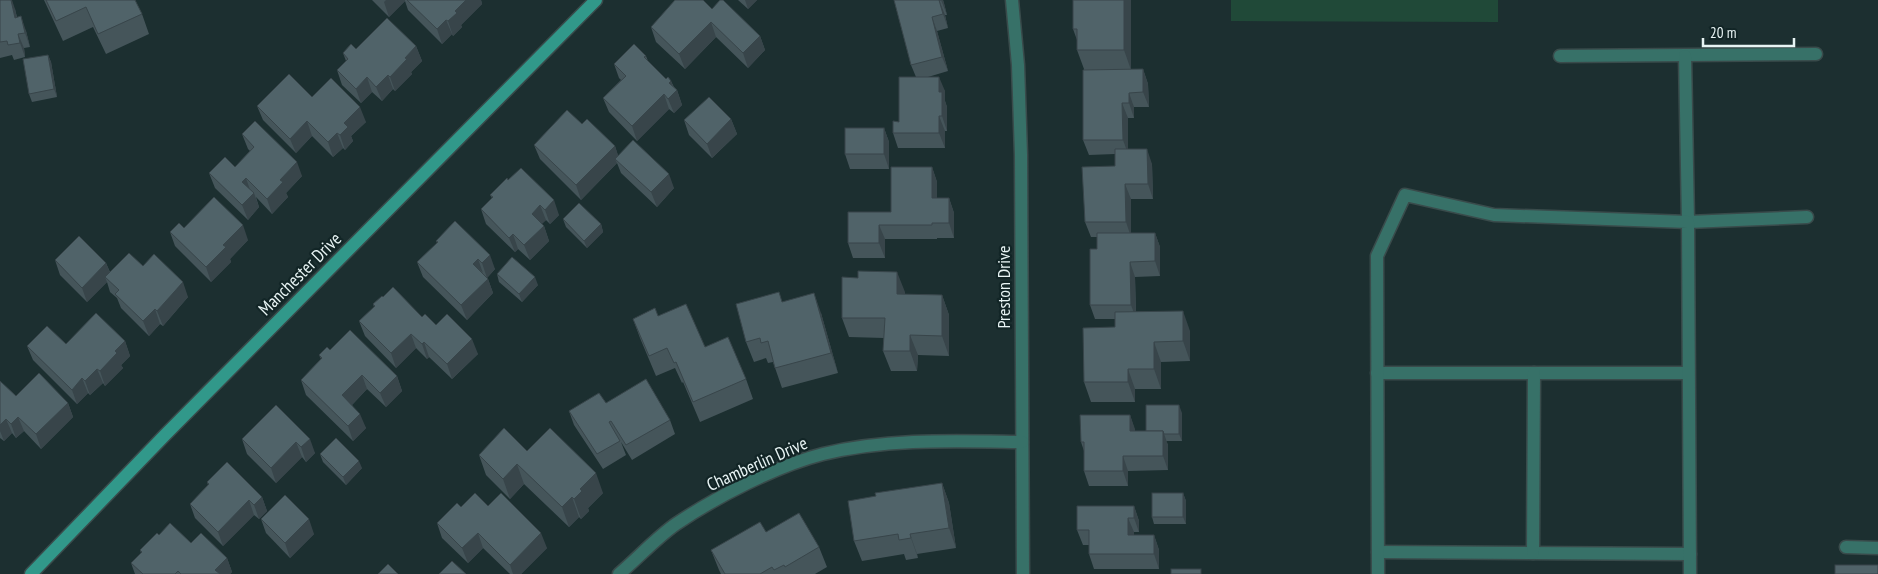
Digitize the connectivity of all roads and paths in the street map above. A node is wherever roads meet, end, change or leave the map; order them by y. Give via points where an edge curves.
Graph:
1 (596, 0) edge
2 (1012, 0) edge
3 (1816, 54) dead end
4 (1560, 56) dead end
5 (1685, 56) junction
6 (1807, 216) dead end
7 (1688, 222) junction
8 (1377, 373) junction
9 (1534, 373) junction
10 (1688, 373) junction
11 (1022, 442) junction
12 (1846, 547) dead end
13 (1878, 548) edge
14 (1378, 552) junction
15 (1533, 553) junction
16 (1690, 554) junction
17 (31, 574) edge
18 (619, 574) edge
19 (1023, 574) edge
20 (1378, 574) edge
21 (1690, 574) edge

1 - 17 street, Manchester Drive
2 - 11 street, Preston Drive via 1021,155
3 - 5 street
4 - 5 street
5 - 7 street
6 - 7 street
7 - 8 street via 1494,215 1405,195 1377,256
7 - 10 street
8 - 9 street
8 - 14 street
9 - 10 street
9 - 15 street
10 - 16 street
11 - 18 street, Chamberlin Drive via 888,443 822,454 726,494 675,525
11 - 19 street, Preston Drive
12 - 13 street
14 - 15 street
14 - 20 street
15 - 16 street
16 - 21 street

